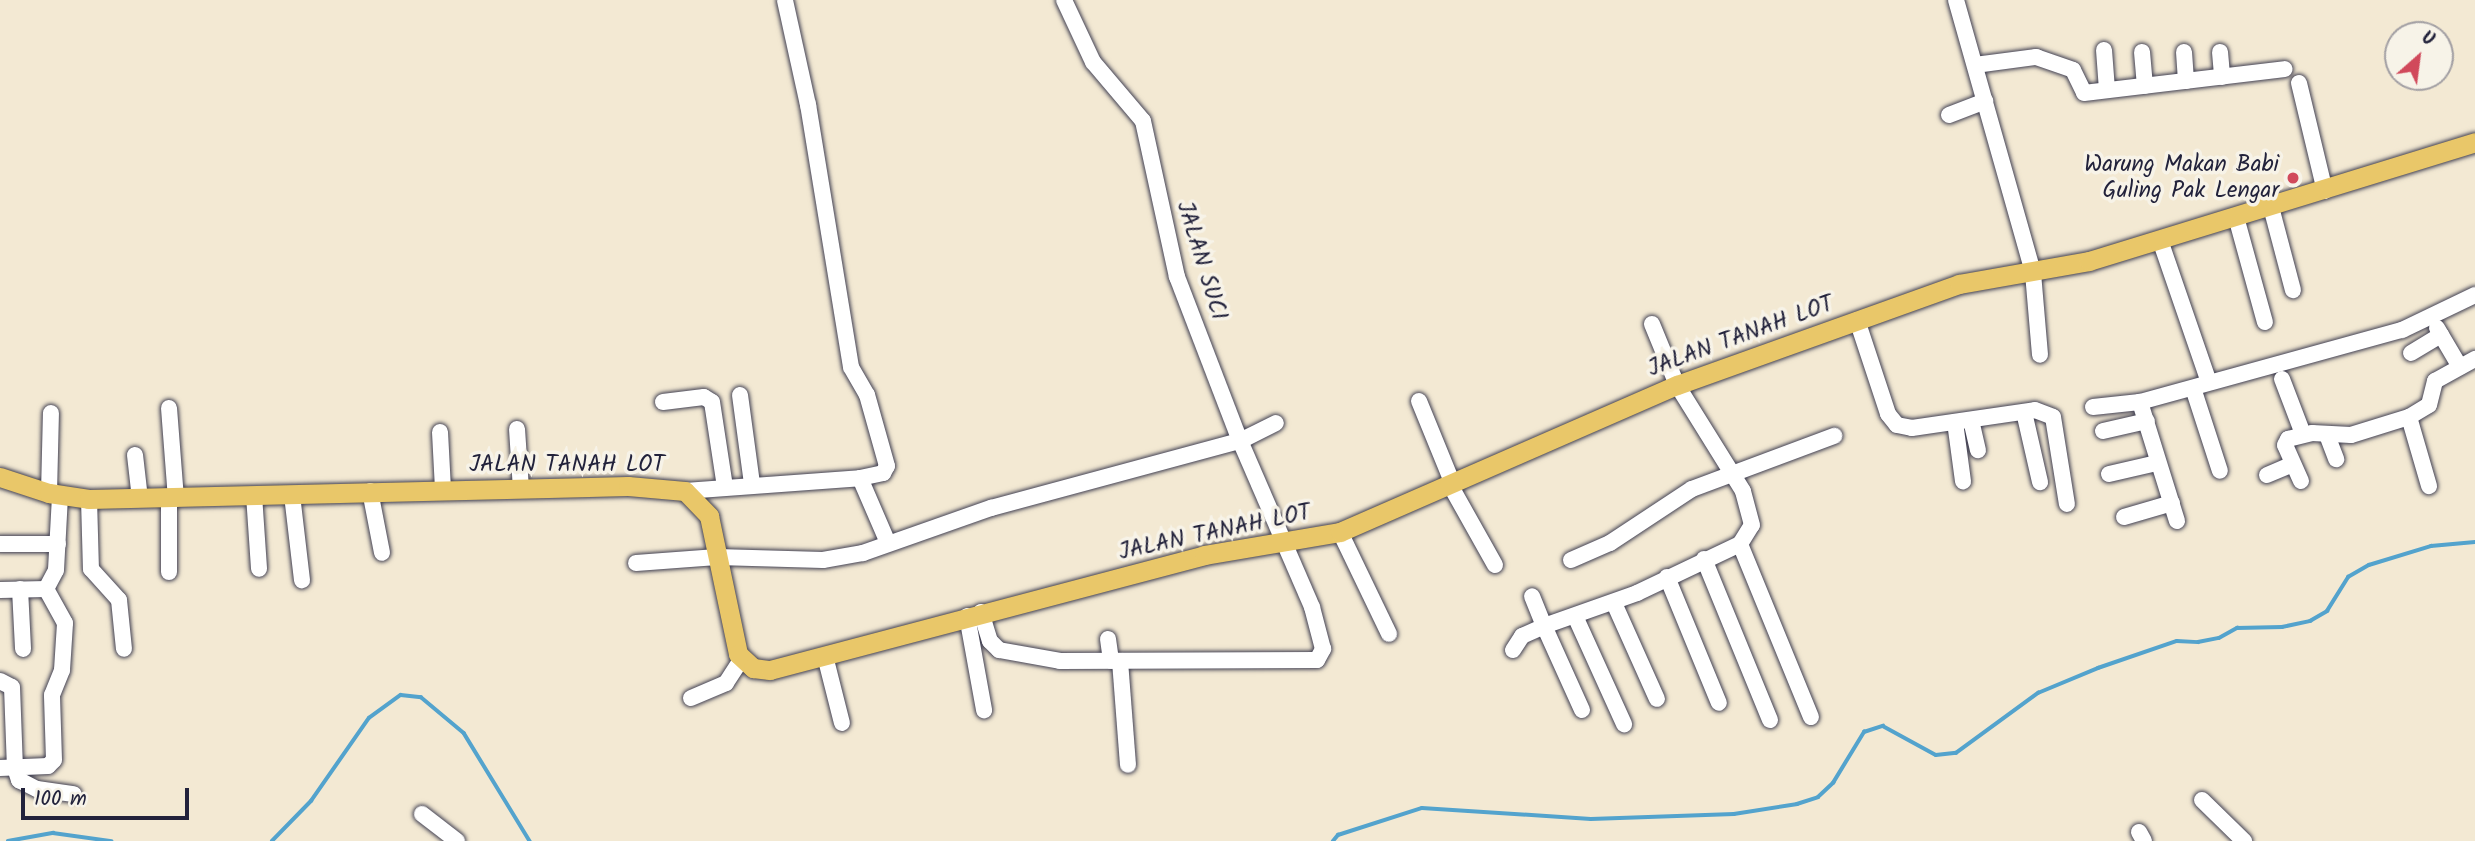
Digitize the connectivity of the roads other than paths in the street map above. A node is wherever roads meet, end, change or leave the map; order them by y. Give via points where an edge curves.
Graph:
1 (785, 0) edge
2 (1064, 0) edge
3 (1956, 0) edge
4 (2104, 50) dead end
5 (2142, 52) dead end
6 (2184, 52) dead end
7 (2220, 52) dead end
8 (1975, 65) junction
9 (2285, 69) dead end
10 (2222, 76) junction
11 (2186, 81) junction
12 (2299, 83) dead end
13 (2145, 86) junction
14 (2107, 90) junction
15 (1985, 101) junction
16 (1950, 115) dead end
17 (2475, 142) edge
18 (2325, 191) junction
19 (2272, 206) junction
20 (2236, 217) junction
21 (2160, 240) junction
22 (2033, 274) junction
23 (2294, 290) dead end
24 (2474, 305) edge
25 (1857, 320) junction
26 (2265, 322) dead end
27 (1652, 324) dead end
28 (2411, 353) dead end
29 (2040, 355) dead end
30 (2468, 363) edge
31 (2282, 379) dead end
32 (2209, 382) junction
33 (1677, 385) junction
34 (2193, 388) junction
35 (740, 395) dead end
36 (1419, 401) dead end
37 (663, 402) dead end
38 (2140, 402) junction
39 (2093, 407) dead end
40 (169, 408) dead end
41 (2024, 412) junction
42 (51, 413) dead end
43 (2409, 417) junction
44 (1963, 421) junction
45 (2147, 421) junction
46 (1276, 423) dead end
47 (517, 429) dead end
48 (2103, 431) dead end
49 (440, 432) dead end
50 (2303, 434) junction
51 (2327, 435) junction
52 (1834, 436) dead end
53 (1240, 441) junction
54 (1978, 450) dead end
55 (135, 456) dead end
56 (2336, 459) dead end
57 (2157, 463) junction
58 (2291, 465) junction
59 (2220, 471) dead end
60 (1729, 474) junction
61 (2109, 474) dead end
62 (2267, 475) dead end
63 (0, 477) edge
64 (860, 478) junction
65 (1963, 481) dead end
66 (2301, 481) dead end
67 (2040, 482) dead end
68 (1451, 483) junction
69 (752, 484) junction
70 (725, 486) junction
71 (2429, 486) dead end
72 (443, 489) junction
73 (520, 489) junction
74 (370, 491) junction
75 (685, 491) junction
76 (54, 494) junction
77 (254, 495) junction
78 (292, 495) junction
79 (89, 499) junction
80 (140, 499) junction
81 (172, 499) junction
82 (2172, 503) junction
83 (2067, 504) dead end
84 (2124, 517) dead end
85 (2177, 521) dead end
86 (1339, 532) junction
87 (888, 543) junction
88 (0, 544) edge
89 (58, 544) junction
90 (1284, 544) junction
91 (1740, 544) junction
92 (382, 552) dead end
93 (717, 557) junction
94 (1704, 559) junction
95 (1571, 560) dead end
96 (636, 563) dead end
97 (1495, 565) dead end
98 (259, 569) dead end
99 (169, 572) dead end
100 (1667, 577) junction
101 (302, 580) dead end
102 (20, 589) junction
103 (46, 589) junction
104 (0, 590) edge
105 (1532, 596) dead end
106 (1614, 603) junction
107 (974, 614) junction
108 (1575, 616) junction
109 (1544, 626) junction
110 (1389, 634) dead end
111 (1108, 639) dead end
112 (23, 649) dead end
113 (124, 649) dead end
114 (1513, 650) dead end
115 (825, 656) junction
116 (741, 660) junction
117 (1115, 661) junction
118 (0, 681) edge
119 (691, 698) dead end
120 (1657, 699) dead end
121 (1719, 703) dead end
122 (984, 710) dead end
123 (1582, 710) dead end
124 (1811, 717) dead end
125 (1770, 720) dead end
126 (842, 723) dead end
127 (1625, 724) dead end
128 (1128, 765) dead end
129 (7, 768) edge
130 (74, 794) dead end
131 (2202, 800) dead end
132 (422, 814) dead end
133 (457, 841) edge
134 (2244, 841) edge

1 - 64 street via 808,105 851,367 867,395 887,466 883,473
2 - 53 street, JALAN SUCI via 1093,62 1143,121 1177,277
3 - 8 street
4 - 14 street
5 - 13 street
6 - 11 street
7 - 10 street
8 - 14 street via 2036,57 2073,70 2082,92
8 - 15 street
9 - 10 street
10 - 11 street
11 - 13 street
12 - 18 street
13 - 14 street
15 - 16 street
15 - 22 street
17 - 18 main road, JALAN TANAH LOT
18 - 19 main road, JALAN TANAH LOT
19 - 20 main road, JALAN TANAH LOT
19 - 23 street
20 - 21 main road, JALAN TANAH LOT
20 - 26 street
21 - 22 main road, JALAN TANAH LOT
21 - 32 street
22 - 25 main road, JALAN TANAH LOT via 1981,278
22 - 29 street
24 - 32 street via 2402,330
25 - 33 main road, JALAN TANAH LOT
25 - 44 street via 1893,422 1912,428
27 - 33 street
28 - 30 street via 2439,331
30 - 43 street via 2435,381 2429,405
31 - 50 street
32 - 34 street
33 - 60 street
33 - 68 main road, JALAN TANAH LOT
34 - 38 street
34 - 59 street
35 - 69 street
36 - 68 street
37 - 70 street via 704,397 712,402
38 - 39 street
38 - 45 street
40 - 81 street
41 - 44 street
41 - 67 street
41 - 83 street via 2053,417
42 - 76 street
43 - 51 street via 2361,433
43 - 71 street
44 - 54 street
44 - 65 street
45 - 48 street
45 - 57 street
46 - 53 street
47 - 73 street
49 - 72 street
50 - 51 street
50 - 58 street via 2286,442
51 - 56 street
52 - 60 street
53 - 87 street via 991,508
53 - 90 street, JALAN SUCI
55 - 80 street
57 - 61 street
57 - 82 street
58 - 62 street
58 - 66 street
60 - 91 street via 1743,491 1752,520
60 - 95 street via 1692,489 1611,543
63 - 76 main road, JALAN TANAH LOT
64 - 69 street
64 - 87 street
68 - 86 main road, JALAN TANAH LOT
68 - 97 street
69 - 70 street
70 - 75 street
72 - 73 main road, JALAN TANAH LOT
72 - 74 main road, JALAN TANAH LOT
73 - 75 main road, JALAN TANAH LOT via 628,486
74 - 78 main road, JALAN TANAH LOT
74 - 92 street
75 - 93 main road, JALAN TANAH LOT via 709,516
76 - 79 main road, JALAN TANAH LOT
76 - 89 street
77 - 78 main road, JALAN TANAH LOT
77 - 81 main road, JALAN TANAH LOT
77 - 98 street
78 - 101 street
79 - 80 main road, JALAN TANAH LOT
79 - 113 street via 91,569 119,600
80 - 81 main road, JALAN TANAH LOT
81 - 99 street
82 - 84 street
82 - 85 street
86 - 90 main road, JALAN TANAH LOT
86 - 110 street
87 - 93 street via 823,560
88 - 89 street
89 - 103 street via 56,570
90 - 107 main road, JALAN TANAH LOT via 1204,555
90 - 117 street, JALAN SUCI via 1323,635 1317,660
91 - 94 street
91 - 124 street
93 - 96 street
93 - 116 main road, JALAN TANAH LOT
94 - 100 street
94 - 125 street
100 - 106 street
100 - 121 street
102 - 103 street
102 - 104 street
102 - 112 street
103 - 129 street via 65,623 62,670 52,695 54,761 48,766
105 - 109 street
106 - 108 street
106 - 120 street
107 - 115 main road, JALAN TANAH LOT
107 - 117 street via 999,650 1060,661
107 - 122 street
108 - 109 street
108 - 127 street
109 - 114 street via 1522,636
109 - 123 street
111 - 117 street
115 - 116 main road, JALAN TANAH LOT via 764,671
115 - 126 street
116 - 119 street via 726,683
117 - 128 street
118 - 129 street via 12,687
129 - 130 street via 27,785
131 - 134 street
132 - 133 street via 455,835

